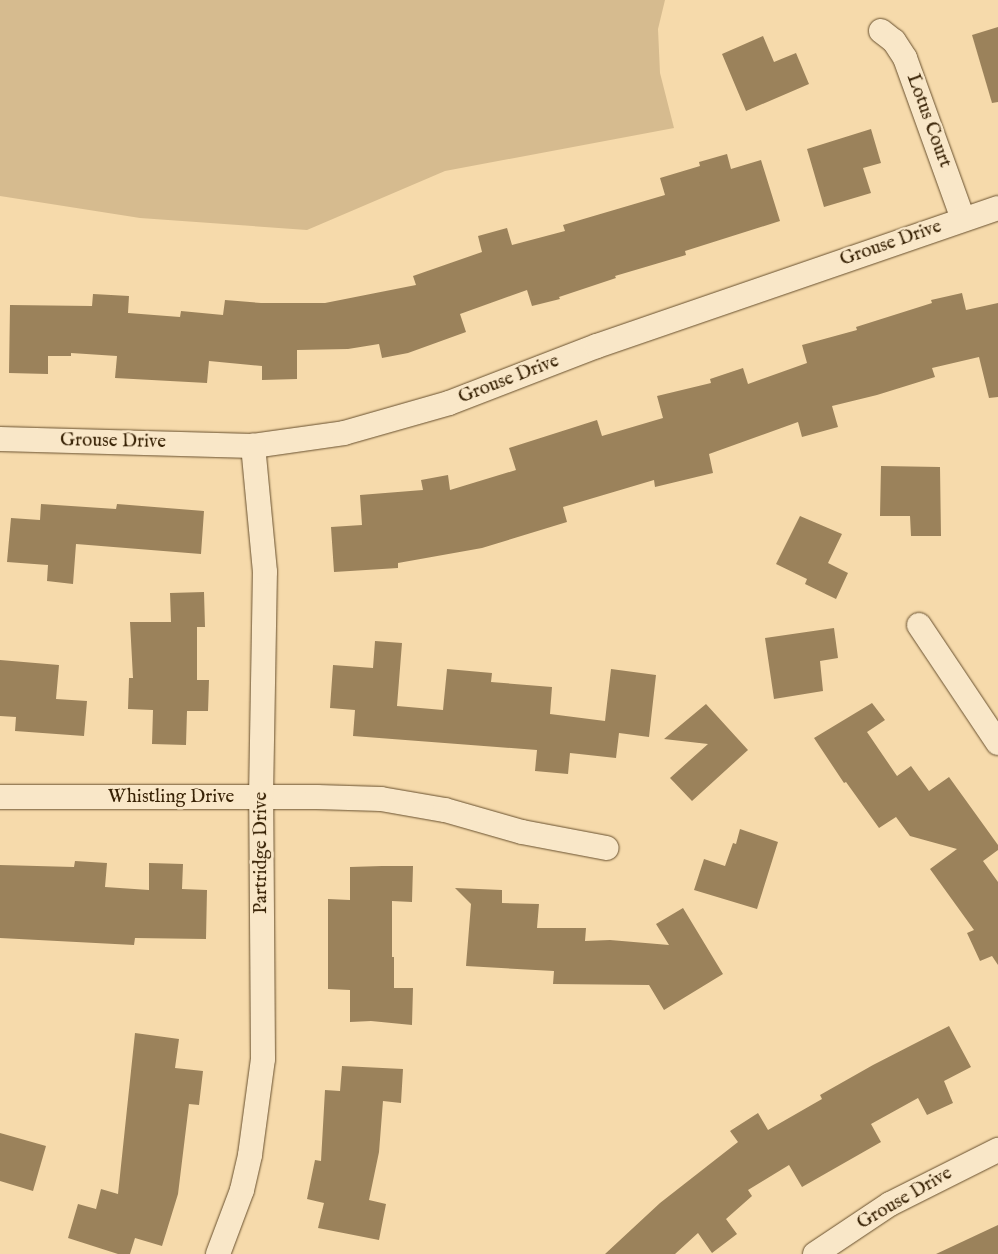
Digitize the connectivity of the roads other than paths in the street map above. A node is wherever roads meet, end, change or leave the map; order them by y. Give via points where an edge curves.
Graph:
1 (881, 31) dead end
2 (998, 208) edge
3 (964, 219) junction
4 (0, 439) edge
5 (254, 446) junction
6 (919, 625) dead end
7 (998, 743) edge
8 (0, 797) edge
9 (262, 798) junction
10 (607, 848) dead end
11 (998, 1150) edge
12 (218, 1254) edge
13 (815, 1254) edge

1 - 3 street, Lotus Court via 894,41 905,58
2 - 3 street, Grouse Drive
3 - 5 street, Grouse Drive via 418,412 344,433
4 - 5 street, Grouse Drive
5 - 9 street, Partridge Drive via 266,572
6 - 7 street
8 - 9 street, Whistling Drive
9 - 10 street, Whistling Drive via 317,797 399,802 445,810 531,834
9 - 12 street, Partridge Drive via 264,1031 261,1087 242,1190
11 - 13 street, Grouse Drive via 890,1204

